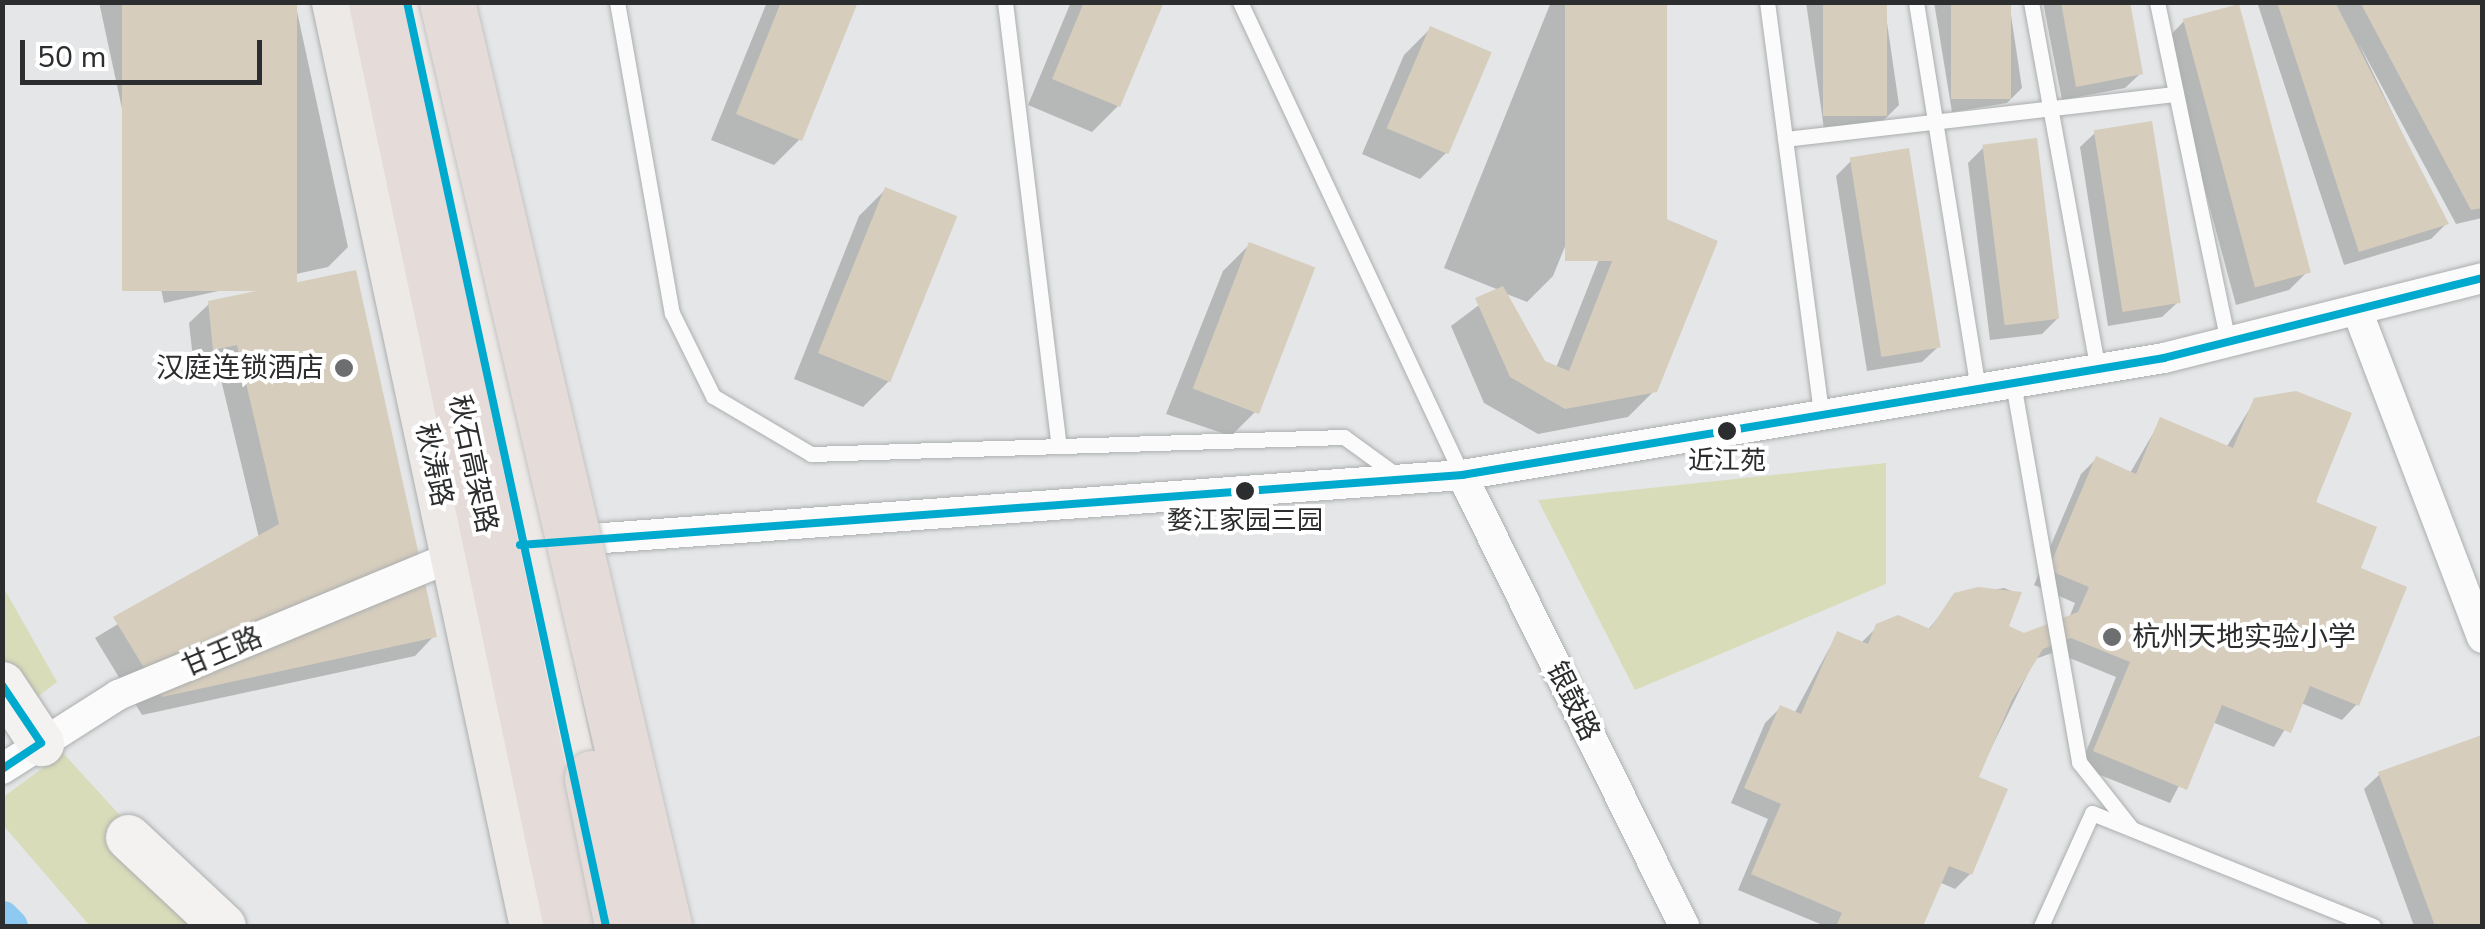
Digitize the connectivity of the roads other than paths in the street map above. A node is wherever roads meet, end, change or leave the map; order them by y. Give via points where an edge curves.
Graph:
1 (337, 2) edge
2 (350, 2) edge
3 (376, 2) edge
4 (406, 2) edge
5 (429, 2) edge
6 (447, 2) edge
7 (617, 2) edge
8 (1005, 2) edge
9 (1240, 2) edge
10 (1768, 2) edge
11 (1916, 2) edge
12 (2031, 2) edge
13 (2157, 2) edge
14 (2174, 94) junction
15 (2053, 108) junction
16 (1937, 122) junction
17 (1785, 139) junction
18 (2482, 278) edge
19 (2357, 310) junction
20 (2228, 342) junction
21 (2098, 368) junction
22 (2013, 383) junction
23 (1978, 388) junction
24 (1821, 414) junction
25 (1059, 446) junction
26 (1395, 474) junction
27 (1462, 475) junction
28 (520, 545) junction
29 (454, 556) junction
30 (2482, 638) edge
31 (2, 684) edge
32 (41, 742) junction
33 (2, 769) edge
34 (509, 813) junction
35 (2132, 828) junction
36 (128, 838) dead end
37 (224, 926) edge
38 (516, 926) edge
39 (538, 926) edge
40 (570, 926) edge
41 (606, 926) edge
42 (622, 926) edge
43 (664, 926) edge
44 (1684, 926) edge
45 (2042, 926) edge
46 (2373, 926) edge

1 - 29 main road, 秋涛路
2 - 39 highway
3 - 40 highway, 秋石高架路
4 - 28 main road
5 - 42 highway, 秋石高架路, bridge
6 - 43 highway, bridge
7 - 25 lane via 672,313 713,396 811,454
8 - 25 lane
9 - 27 lane
10 - 17 lane
11 - 16 lane
12 - 15 lane
13 - 14 lane
14 - 15 lane
14 - 20 lane
15 - 16 lane
15 - 21 lane
16 - 17 lane
16 - 23 lane
17 - 24 lane
18 - 19 street
19 - 20 street
19 - 30 street
20 - 21 street
21 - 22 street
22 - 23 street
22 - 35 lane via 2078,762
23 - 24 street
24 - 27 street
25 - 26 lane via 1344,438
26 - 27 street
26 - 28 street
27 - 44 street, 银鼓路
28 - 41 main road
29 - 32 street, 甘王路 via 118,695
29 - 34 main road, 秋涛路
31 - 32 street
32 - 33 street, 甘王路
34 - 38 street
34 - 39 main road, 秋涛路
35 - 45 lane via 2092,813
35 - 46 lane
36 - 37 street

